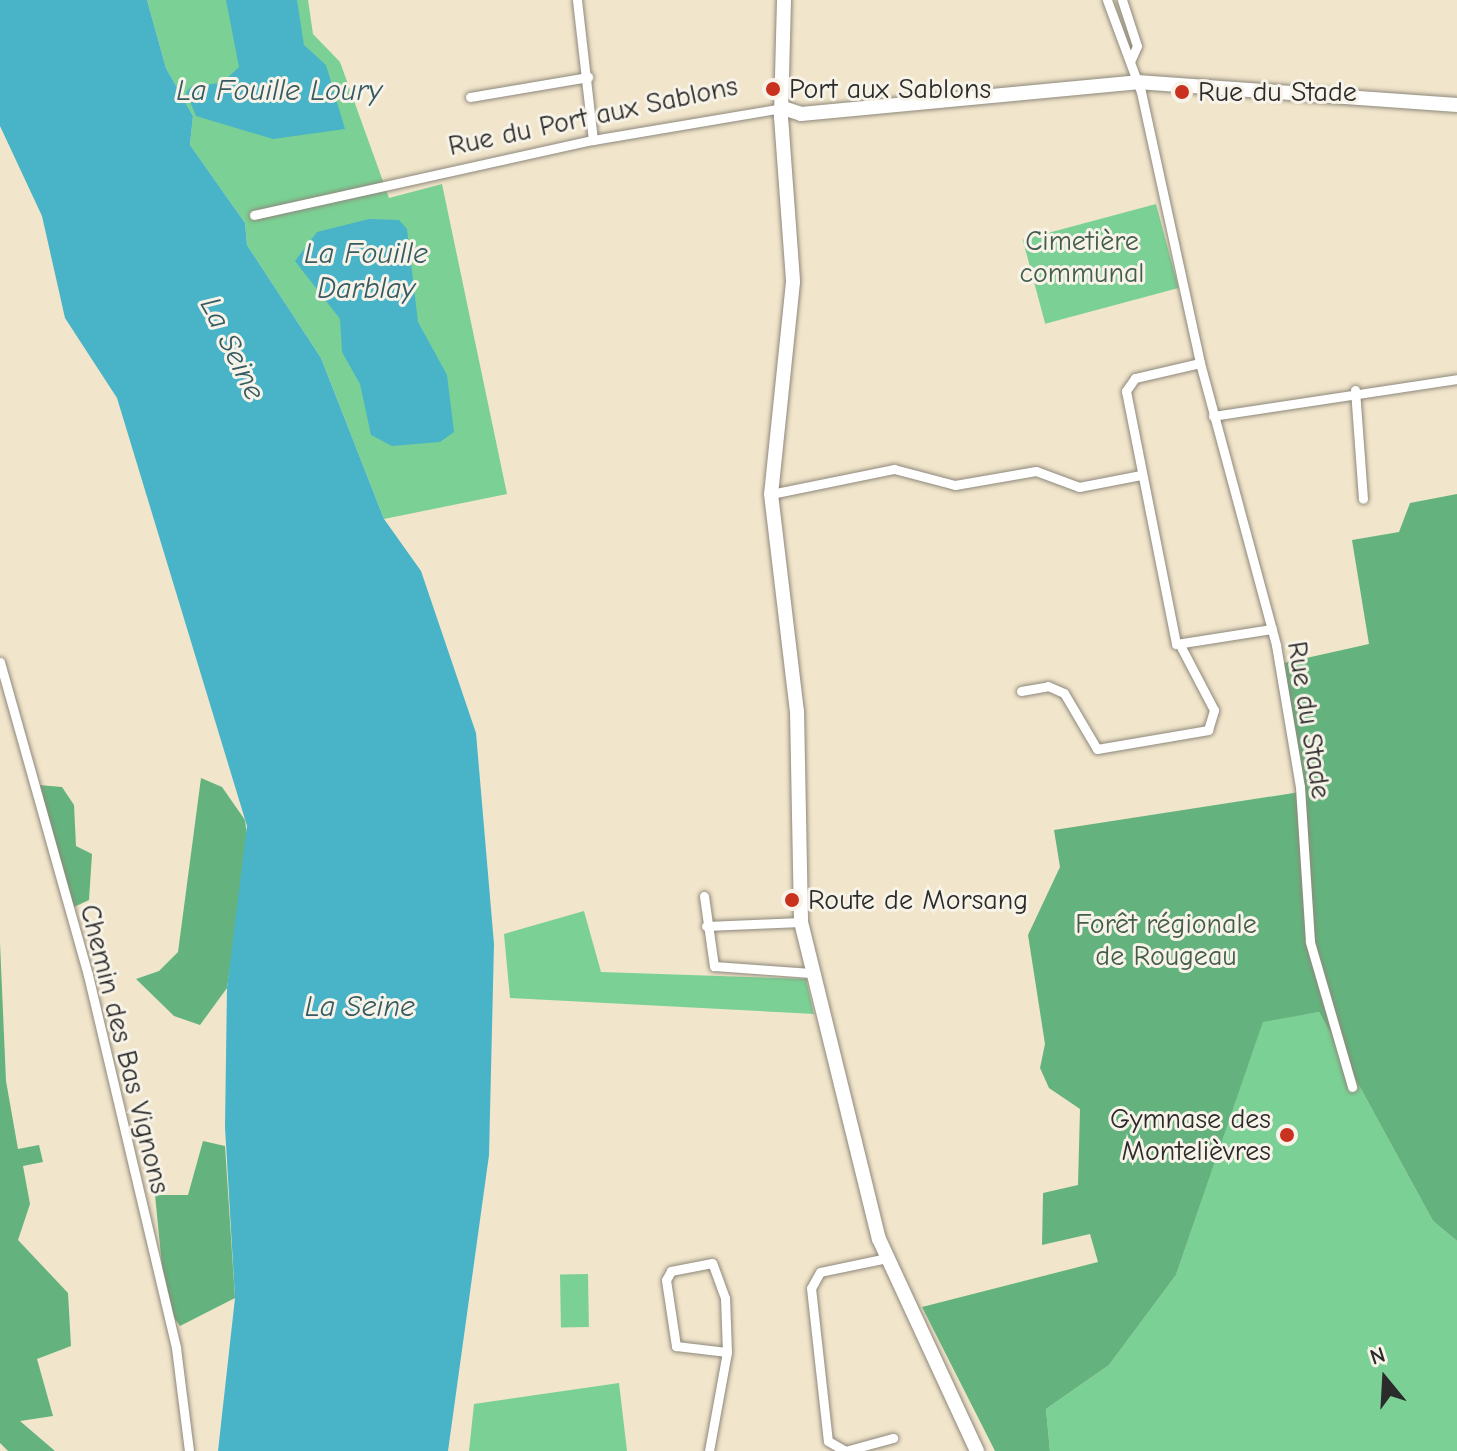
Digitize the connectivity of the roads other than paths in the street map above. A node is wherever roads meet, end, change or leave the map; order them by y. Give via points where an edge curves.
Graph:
1 (577, 0) edge
2 (784, 0) edge
3 (1107, 0) edge
4 (1122, 0) edge
5 (1130, 62) junction
6 (588, 77) junction
7 (1137, 82) junction
8 (470, 97) dead end
9 (1457, 105) edge
10 (783, 108) junction
11 (593, 140) junction
12 (254, 215) dead end
13 (1200, 363) junction
14 (1457, 379) edge
15 (1355, 390) junction
16 (1213, 416) junction
17 (1141, 475) junction
18 (771, 494) junction
19 (1363, 499) dead end
20 (1272, 629) junction
21 (1181, 647) junction
22 (0, 662) edge
23 (1021, 691) dead end
24 (704, 896) dead end
25 (801, 922) junction
26 (706, 926) junction
27 (811, 973) junction
28 (1352, 1087) dead end
29 (887, 1258) junction
30 (727, 1352) junction
31 (893, 1438) dead end
32 (832, 1450) edge
33 (189, 1451) edge
34 (709, 1451) edge
35 (977, 1451) edge

1 - 6 street
2 - 10 street
3 - 5 street, Rue du Stade
4 - 5 street via 1137,46
5 - 7 street, Rue du Stade
6 - 8 street
6 - 11 street
7 - 9 street, Rue du Port aux Sablons
7 - 10 street, Rue du Port aux Sablons via 801,114
7 - 13 street, Rue du Stade
10 - 11 street, Rue du Port aux Sablons
10 - 18 street via 793,282
11 - 12 street, Rue du Port aux Sablons
13 - 16 street, Rue du Stade
13 - 17 street via 1129,383 1126,400
14 - 15 street
15 - 16 street
15 - 19 street
16 - 20 street, Rue du Stade
17 - 18 street via 1079,487 1036,471 955,485 894,469
17 - 21 street
18 - 25 street via 797,711
20 - 21 street
20 - 28 street, Rue du Stade via 1300,787 1310,942
21 - 23 street via 1214,710 1208,730 1097,749 1064,693 1048,686
22 - 33 street, Chemin des Bas Vignons via 88,975 176,1348
24 - 26 street
25 - 26 street
25 - 27 street
26 - 27 street via 717,968
27 - 29 street
29 - 32 street via 813,1277
29 - 35 street
30 - 30 street via 727,1310 712,1263 671,1271 666,1280 676,1346
30 - 34 street
31 - 32 street via 880,1447

